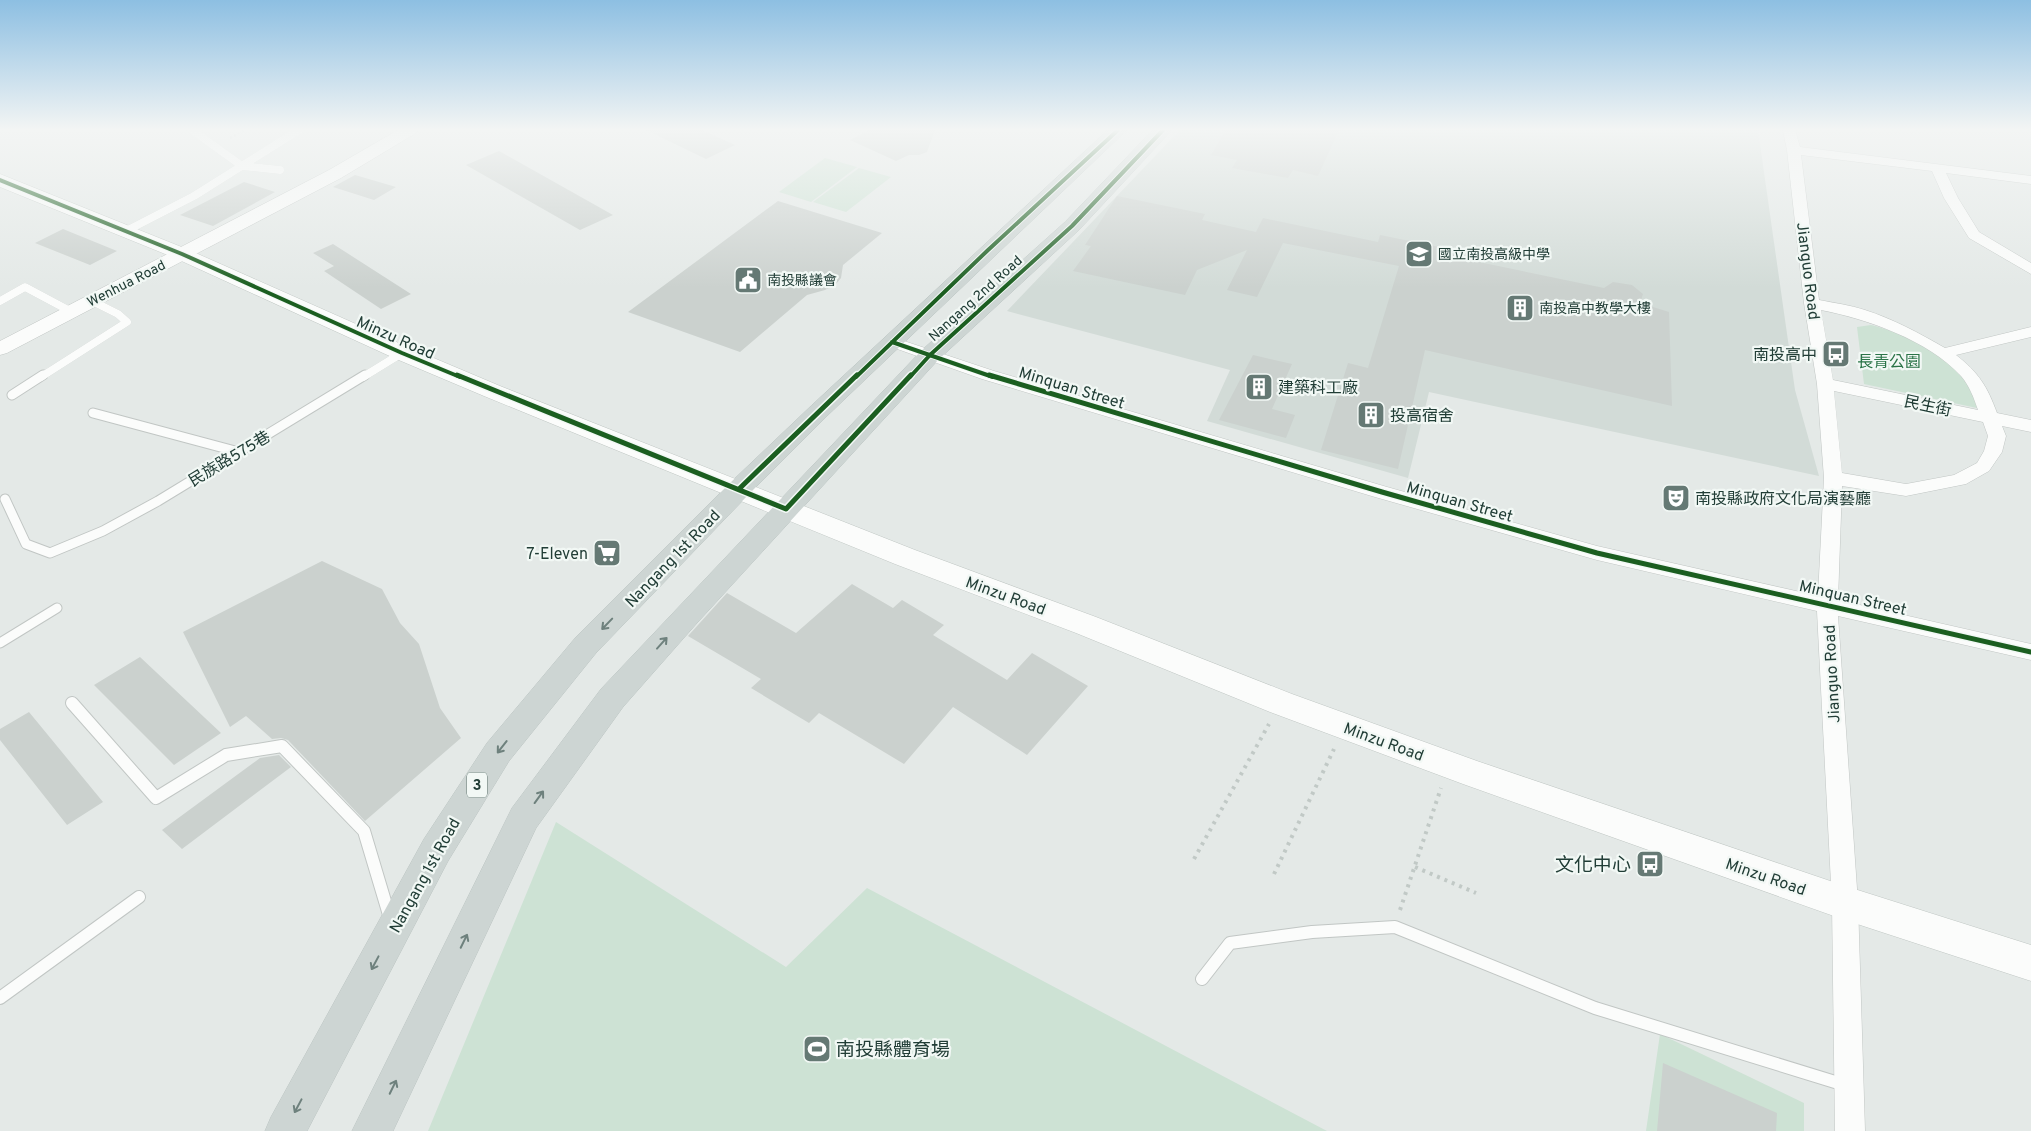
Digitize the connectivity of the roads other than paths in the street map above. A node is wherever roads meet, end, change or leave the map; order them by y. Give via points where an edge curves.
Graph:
1 (7, 183) edge
2 (215, 183) edge
3 (318, 183) edge
4 (1062, 183) edge
5 (1113, 183) edge
6 (1797, 183) edge
7 (1944, 183) edge
8 (124, 232) junction
9 (182, 254) junction
10 (2031, 269) edge
11 (92, 300) junction
12 (0, 301) edge
13 (1812, 303) junction
14 (70, 311) junction
15 (2031, 332) edge
16 (892, 342) junction
17 (0, 349) edge
18 (1943, 352) junction
19 (402, 353) junction
20 (930, 355) junction
21 (1825, 384) junction
22 (12, 396) dead end
23 (93, 413) dead end
24 (1991, 418) junction
25 (2031, 426) edge
26 (240, 452) junction
27 (1834, 478) junction
28 (739, 489) junction
29 (5, 499) dead end
30 (786, 509) junction
31 (1828, 604) junction
32 (57, 608) dead end
33 (0, 643) edge
34 (2031, 652) edge
35 (72, 703) dead end
36 (140, 897) dead end
37 (1845, 903) junction
38 (393, 929) junction
39 (2031, 963) edge
40 (1202, 980) dead end
41 (0, 998) edge
42 (1849, 1086) junction
43 (285, 1131) edge
44 (372, 1131) edge
45 (1850, 1131) edge

1 - 8 main road, Minzu Road
2 - 8 lane
3 - 9 street, Wenhua Road
4 - 16 main road, Nangang 2nd Road / 3
5 - 20 main road, Nangang 2nd Road via 1072,226
6 - 13 street, Jianguo Road
7 - 10 street via 1974,235
8 - 9 main road, Minzu Road
9 - 11 street, Wenhua Road
9 - 19 main road, Minzu Road
11 - 14 street, Wenhua Road
11 - 22 lane via 127,322
12 - 14 lane via 26,288
13 - 18 street via 1881,321
13 - 21 street, Jianguo Road
14 - 17 street, Wenhua Road
15 - 18 street
16 - 20 street, Minquan Street
16 - 28 main road, Nangang 2nd Road / 3
18 - 24 street via 1968,373
19 - 26 lane, 民族路575巷
19 - 28 main road, Minzu Road
20 - 30 main road, Nangang 2nd Road
20 - 31 street, Minquan Street via 1382,492 1597,553
21 - 24 street, 民生街
21 - 27 street, Jianguo Road
23 - 26 lane
24 - 25 street, 民生街
24 - 27 street via 1997,436 1993,452 1983,467 1959,480 1906,490
26 - 29 lane, 民族路575巷 via 103,531 50,553 26,544
27 - 31 street, Jianguo Road
28 - 30 main road, Minzu Road
28 -> 38 main road, Nangang 1st Road / 3 via 586,645 498,752 436,850
30 - 37 main road, Minzu Road via 1344,727
44 -> 30 main road via 524,818 612,698
31 - 34 street, Minquan Street
31 - 37 street, Jianguo Road
32 - 33 lane
35 - 38 lane via 156,798 226,755 282,746 364,831
36 - 41 lane
37 - 39 main road, Minzu Road
37 - 42 street, Jianguo Road
38 -> 43 main road, Nangang 1st Road / 3
40 - 42 lane via 1230,943 1312,932 1395,927 1595,1008
42 - 45 street, Jianguo Road

